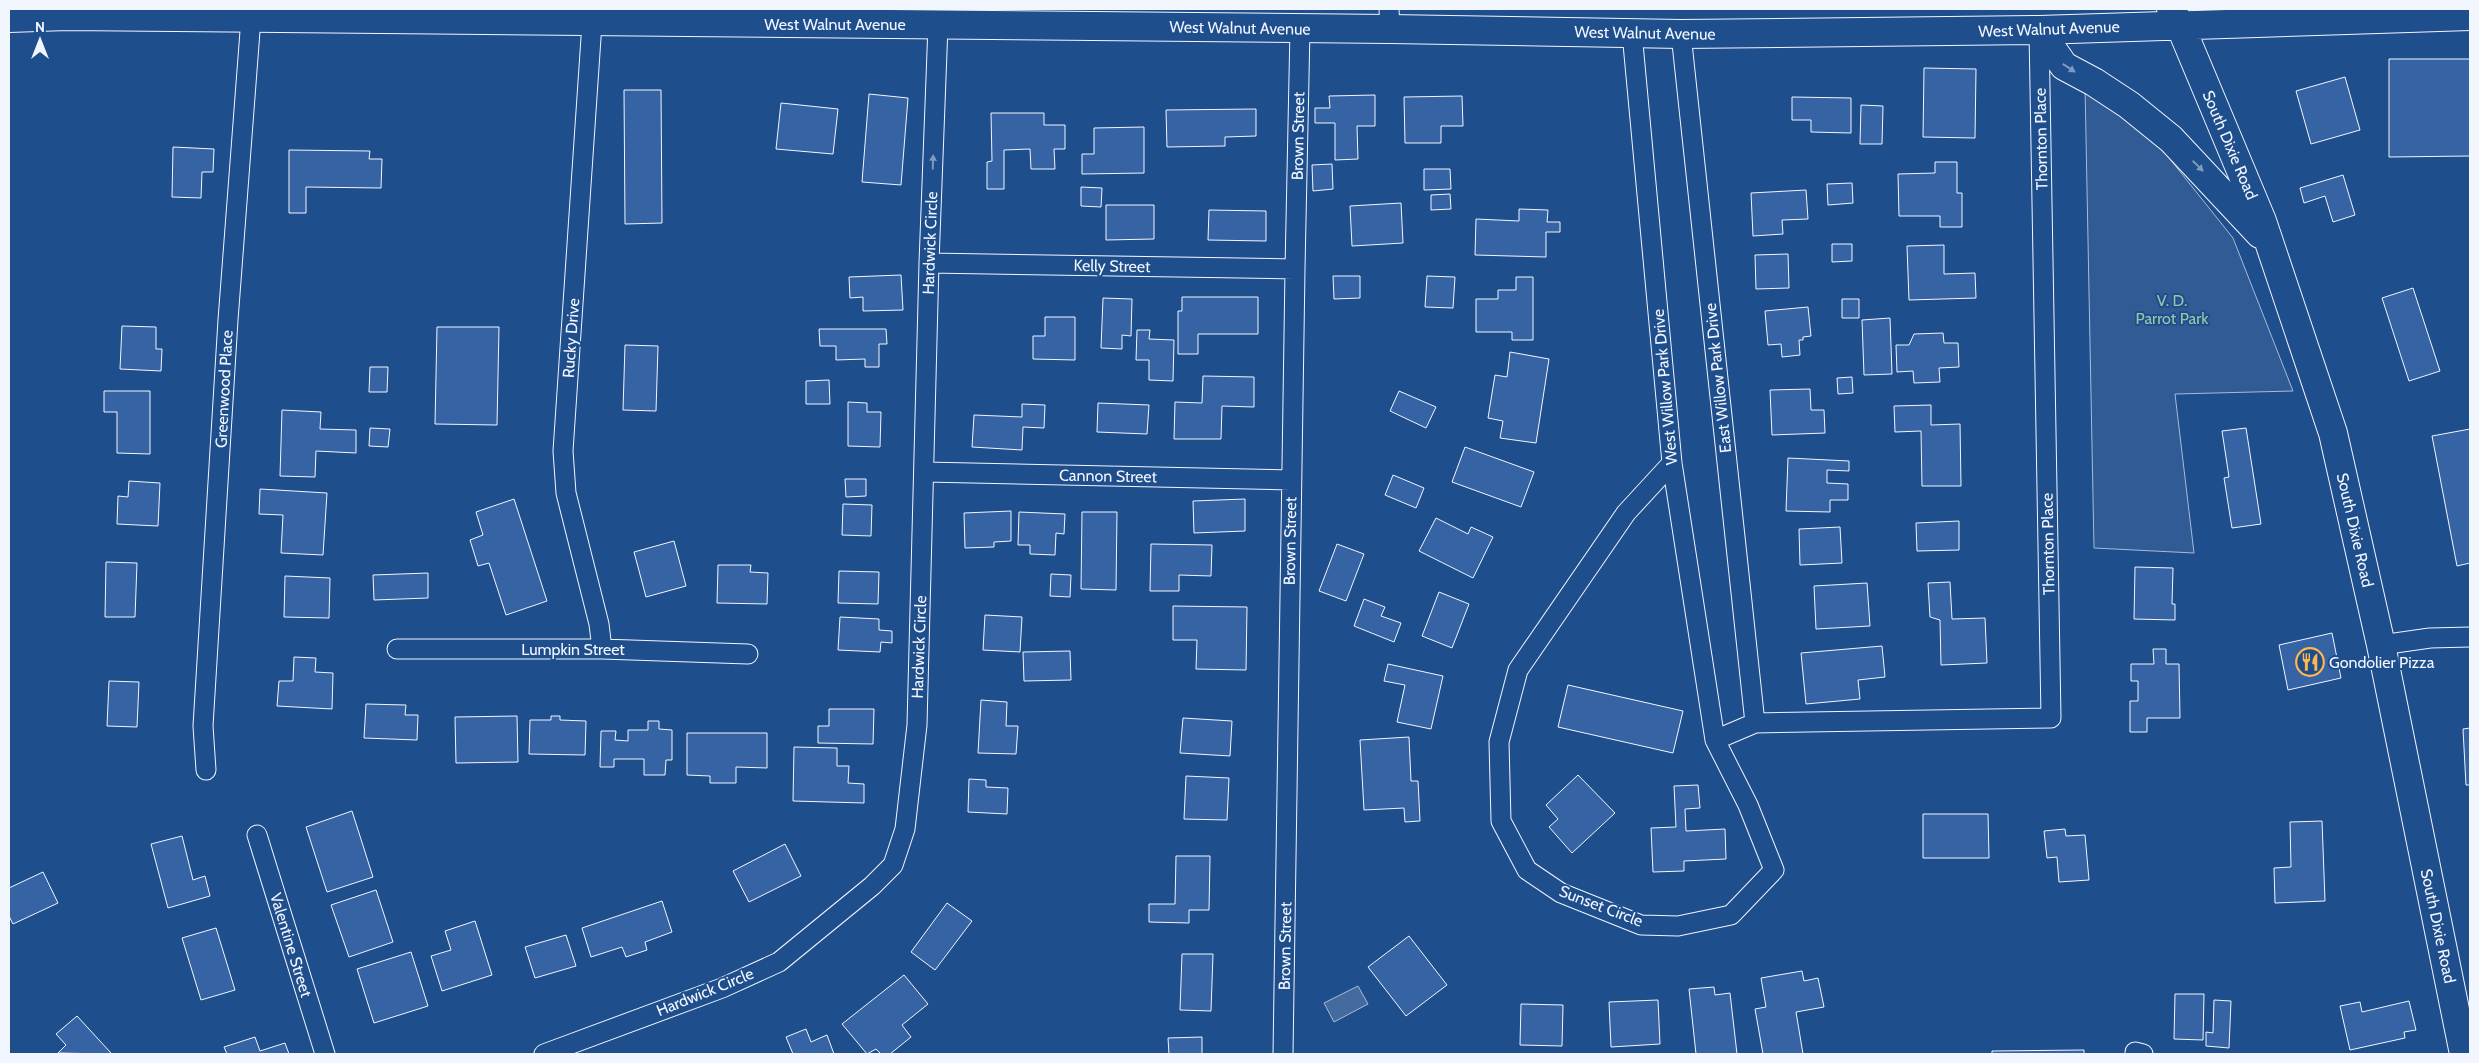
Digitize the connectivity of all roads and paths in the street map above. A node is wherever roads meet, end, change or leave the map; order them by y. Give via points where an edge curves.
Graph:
1 (250, 14) edge
2 (528, 15) edge
3 (2470, 16) edge
4 (1049, 17) edge
5 (2175, 17) edge
6 (9, 18) edge
7 (1389, 19) edge
8 (2008, 20) edge
9 (592, 22) junction
10 (938, 25) junction
11 (1300, 28) junction
12 (2039, 30) junction
13 (1632, 33) junction
14 (1681, 34) junction
15 (2271, 246) junction
16 (929, 263) junction
17 (1294, 269) junction
18 (1672, 463) junction
19 (925, 472) junction
20 (1291, 480) junction
21 (2470, 637) edge
22 (2381, 644) junction
23 (602, 649) junction
24 (397, 650) dead end
25 (748, 654) dead end
26 (1755, 723) junction
27 (1716, 740) junction
28 (206, 770) dead end
29 (257, 835) dead end
30 (325, 1054) edge
31 (544, 1054) edge
32 (1283, 1054) edge
33 (2136, 1054) edge
34 (2143, 1054) edge
35 (2464, 1054) edge

1 - 2 main road, West Walnut Avenue
1 - 6 main road, West Walnut Avenue
1 - 28 street, Greenwood Place via 203,726
2 - 9 main road, West Walnut Avenue
3 - 5 main road, West Walnut Avenue
4 - 10 main road, West Walnut Avenue
4 - 11 main road, West Walnut Avenue
5 - 12 main road, West Walnut Avenue
5 - 15 main road, South Dixie Road
7 - 11 main road, West Walnut Avenue
7 - 13 main road, West Walnut Avenue
8 - 12 main road, West Walnut Avenue
8 - 14 main road, West Walnut Avenue
9 - 10 main road, West Walnut Avenue
9 - 23 street, Rucky Drive via 563,451 566,493 599,624
16 -> 10 street, Hardwick Circle
11 - 17 street, Brown Street
12 -> 15 main road via 2064,66 2129,105 2171,139
12 - 26 street, Thornton Place via 2051,718
13 - 14 main road, West Walnut Avenue
13 - 18 street, West Willow Park Drive
14 - 26 street, East Willow Park Drive
15 - 22 main road, South Dixie Road via 2333,433
16 - 17 street, Kelly Street
16 - 19 street, Hardwick Circle
17 - 20 street, Brown Street
18 - 27 street, West Willow Park Drive
18 - 27 street, Sunset Circle via 1626,513 1518,670 1499,742 1501,821 1527,870 1561,893 1641,925 1678,926 1731,915 1774,870 1748,805
19 - 20 street, Cannon Street
19 - 31 street, Hardwick Circle via 917,725 905,829 893,865 779,962 722,988
20 - 32 street, Brown Street
21 - 22 street
22 - 35 main road, South Dixie Road
23 - 24 street, Lumpkin Street
23 - 25 street, Lumpkin Street
26 - 27 street, Thornton Place
29 - 30 street, Valentine Street
33 - 34 street

